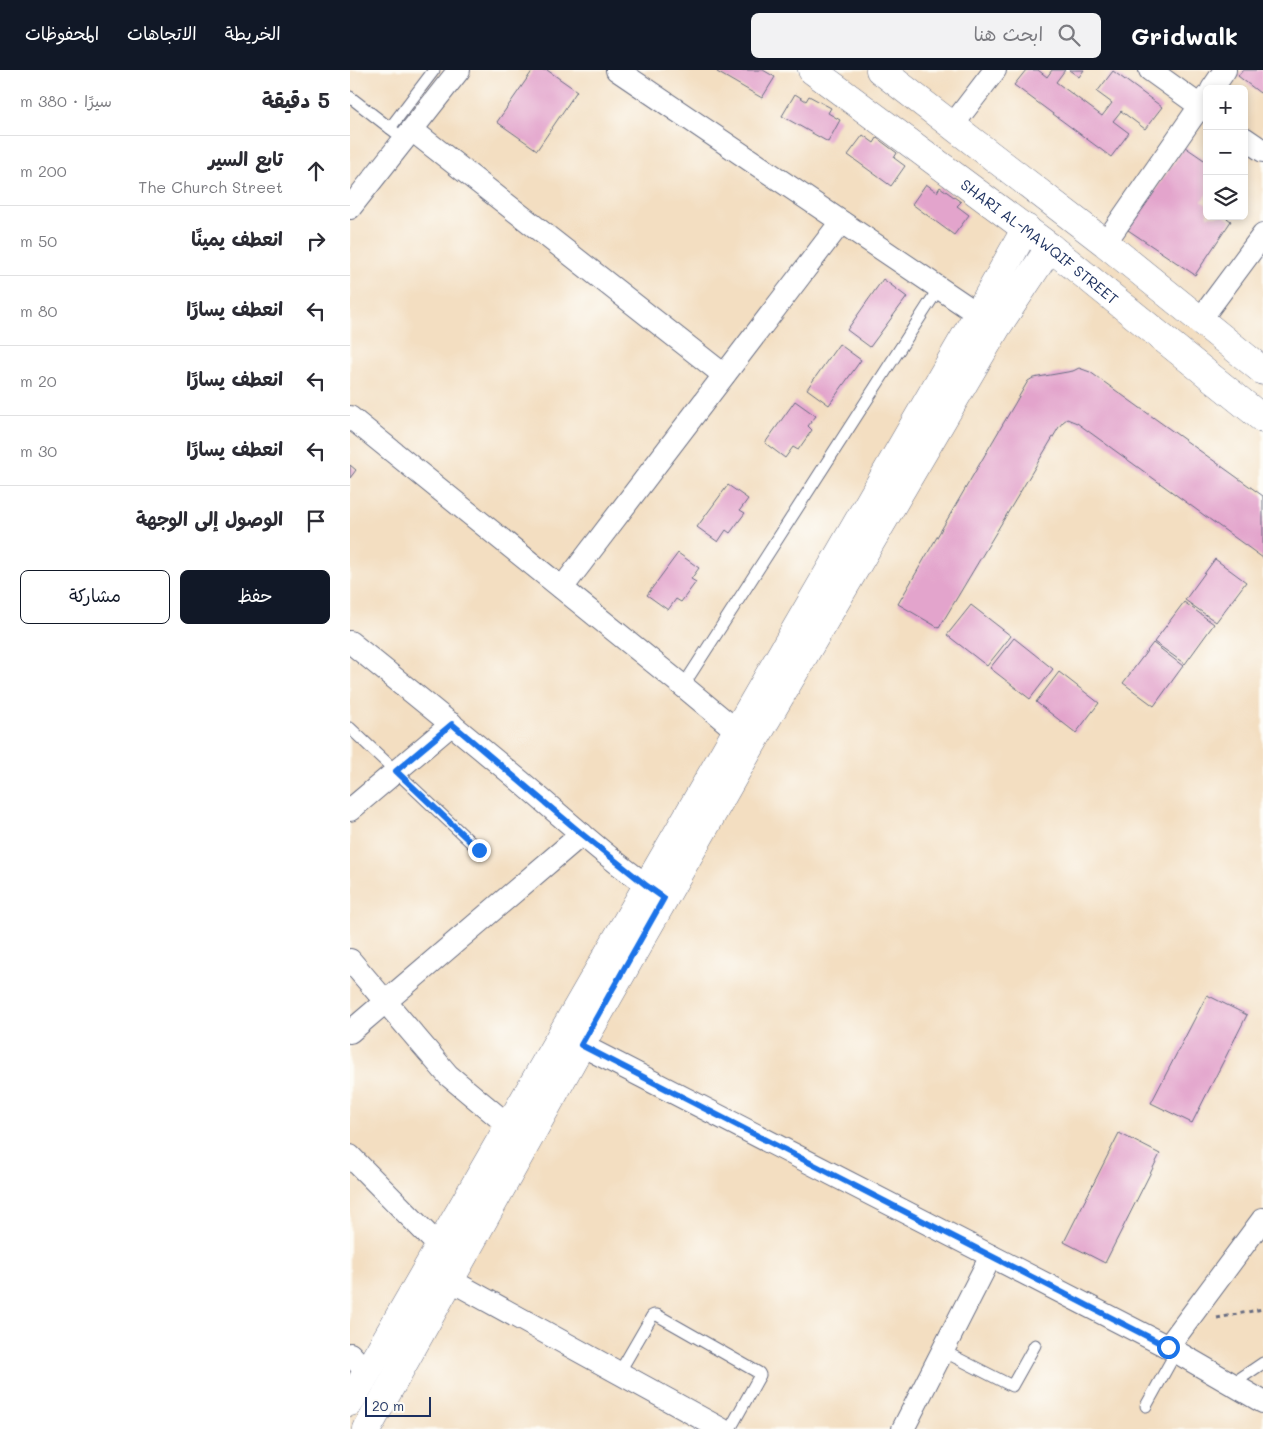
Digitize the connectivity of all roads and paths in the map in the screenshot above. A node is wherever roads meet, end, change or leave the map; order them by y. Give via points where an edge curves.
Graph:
1 (434, 70) edge
2 (617, 70) edge
3 (812, 70) edge
4 (880, 70) edge
5 (995, 70) edge
6 (1150, 70) edge
7 (1225, 70) edge
8 (456, 71) edge
9 (1216, 85) edge
10 (350, 97) edge
11 (1203, 98) edge
12 (1203, 104) edge
13 (952, 126) junction
14 (402, 132) junction
15 (1248, 141) edge
16 (1263, 152) edge
17 (350, 208) edge
18 (841, 222) junction
19 (1026, 228) junction
20 (1263, 236) edge
21 (1105, 243) junction
22 (1050, 247) junction
23 (939, 288) junction
24 (1200, 320) junction
25 (988, 321) junction
26 (1263, 371) edge
27 (724, 375) junction
28 (350, 417) edge
29 (1263, 419) edge
30 (562, 588) junction
31 (350, 642) edge
32 (683, 686) junction
33 (452, 724) junction
34 (350, 728) edge
35 (745, 738) junction
36 (396, 771) junction
37 (350, 810) edge
38 (582, 834) junction
39 (479, 850) dead end
40 (656, 892) junction
41 (350, 960) edge
42 (385, 1001) junction
43 (350, 1032) edge
44 (581, 1045) junction
45 (510, 1126) junction
46 (350, 1156) edge
47 (1263, 1219) edge
48 (439, 1246) junction
49 (991, 1256) junction
50 (450, 1280) junction
51 (1263, 1309) edge
52 (1184, 1325) junction
53 (1036, 1345) dead end
54 (1172, 1350) junction
55 (943, 1352) junction
56 (359, 1363) edge
57 (1263, 1363) edge
58 (619, 1373) junction
59 (1232, 1384) junction
60 (350, 1402) edge
61 (1263, 1402) edge
62 (1146, 1406) dead end
63 (367, 1429) edge
64 (721, 1429) edge
65 (730, 1429) edge
66 (903, 1429) edge

1 - 14 lane
2 - 18 street
3 - 19 street, SHARI AL-MAWQIF STREET
4 - 13 street
5 - 13 street
6 - 11 street
7 - 9 street
8 - 14 street
10 - 14 lane
12 - 21 street
13 - 21 street
14 - 17 street
14 - 27 street
15 - 16 street
18 - 23 street
18 - 27 street
19 - 22 street, SHARI AL-MAWQIF STREET
19 - 25 street
20 - 24 street
21 - 24 street
22 - 25 street
22 - 29 street, SHARI AL-MAWQIF STREET
23 - 25 street
23 - 32 lane
24 - 26 street
25 - 35 street
27 - 30 street
28 - 30 street
30 - 32 street
31 - 33 street
32 - 35 street
33 - 36 street
33 - 38 street
34 - 36 lane
35 - 40 street
36 - 37 street
36 - 39 lane
38 - 40 street
38 - 42 street
40 - 44 street
40 - 45 street
41 - 42 street
42 - 43 street
42 - 45 street via 448,1075
44 - 49 street
44 - 50 street
45 - 48 street
46 - 48 street
47 - 52 street
48 - 56 street
49 - 54 street
49 - 55 street
50 - 58 street
50 - 63 street
51 - 52 path
52 - 54 street
53 - 55 lane via 1012,1386
54 - 59 street
54 - 62 lane
55 - 66 street
56 - 60 street
57 - 59 lane
58 - 64 street
58 - 65 lane via 652,1316 657,1314 759,1373
59 - 61 street

